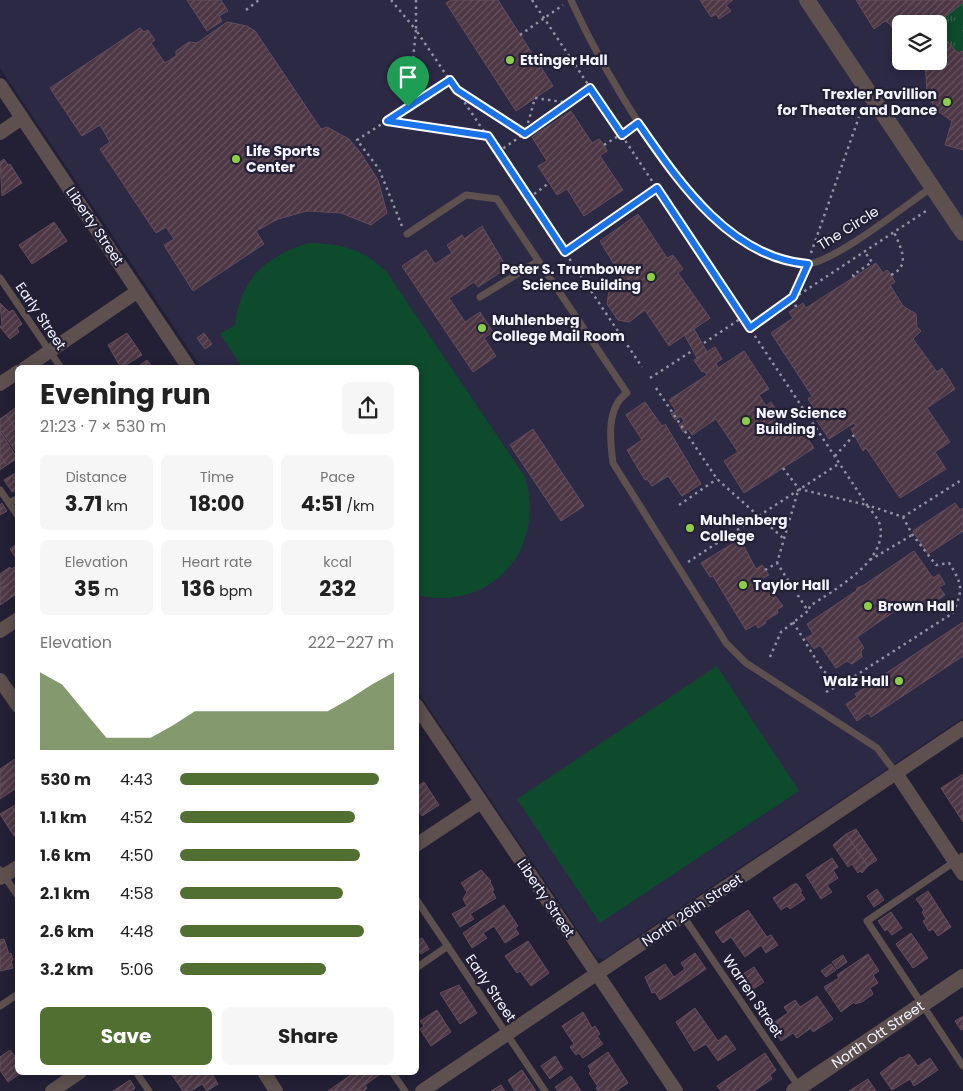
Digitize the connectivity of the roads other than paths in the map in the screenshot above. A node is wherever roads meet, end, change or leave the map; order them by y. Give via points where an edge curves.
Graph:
1 (570, 0) edge
2 (806, 0) edge
3 (0, 86) edge
4 (22, 118) junction
5 (0, 133) edge
6 (932, 187) junction
7 (963, 233) edge
8 (407, 234) road end
9 (538, 261) junction
10 (0, 278) edge
11 (138, 291) junction
12 (480, 297) dead end
13 (50, 351) junction
14 (29, 365) edge
15 (59, 365) edge
16 (188, 365) edge
17 (15, 374) edge
18 (0, 384) edge
19 (0, 490) edge
20 (15, 500) edge
21 (9, 503) junction
22 (15, 512) edge
23 (15, 621) edge
24 (0, 631) edge
25 (0, 680) edge
26 (15, 702) edge
27 (419, 709) edge
28 (963, 728) edge
29 (896, 774) junction
30 (481, 802) junction
31 (419, 844) edge
32 (959, 859) edge
33 (15, 868) edge
34 (963, 874) edge
35 (1, 875) edge
36 (15, 892) edge
37 (419, 903) edge
38 (684, 916) junction
39 (448, 946) junction
40 (419, 966) edge
41 (597, 974) junction
42 (963, 977) edge
43 (15, 996) edge
44 (922, 1004) junction
45 (0, 1006) edge
46 (507, 1034) junction
47 (963, 1066) edge
48 (76, 1075) edge
49 (138, 1075) edge
50 (266, 1075) edge
51 (394, 1075) edge
52 (798, 1090) edge
53 (52, 1091) edge
54 (149, 1091) edge
55 (276, 1091) edge
56 (405, 1091) edge
57 (422, 1091) edge
58 (545, 1091) edge
59 (676, 1091) edge

1 - 6 lane, The Circle via 638,123 674,173 725,228 748,246 775,259 808,264 833,255
2 - 6 street
3 - 4 street, Liberty Street
4 - 5 street
4 - 11 street, Liberty Street
6 - 7 street
8 - 9 lane via 466,195 496,199
9 - 12 lane
9 - 29 lane via 627,393 616,404 612,424 611,450 618,474 726,643 746,663 877,748
10 - 13 lane, Early Street
11 - 13 street
11 - 16 street, Liberty Street
13 - 14 street
13 - 15 lane, Early Street
17 - 18 street
19 - 21 lane
20 - 21 lane
21 - 22 lane
23 - 24 street
25 - 26 street
27 - 30 street, Liberty Street
28 - 29 street, North 26th Street
29 - 32 street
29 - 38 street, North 26th Street
30 - 31 street
30 - 41 street, Liberty Street
32 - 34 street
32 - 44 lane via 867,921
33 - 35 street
35 - 36 lane
37 - 39 lane, Early Street
38 - 41 street, North 26th Street
38 - 52 lane, Warren Street
39 - 40 lane
39 - 46 lane, Early Street
41 - 46 street, North 26th Street
41 - 59 street, Liberty Street
42 - 44 street, North Ott Street
43 - 45 lane
44 - 47 lane
44 - 52 street, North Ott Street
46 - 57 street, North 26th Street
46 - 58 lane, Early Street
48 - 53 street
49 - 54 lane
50 - 55 street
51 - 56 lane

